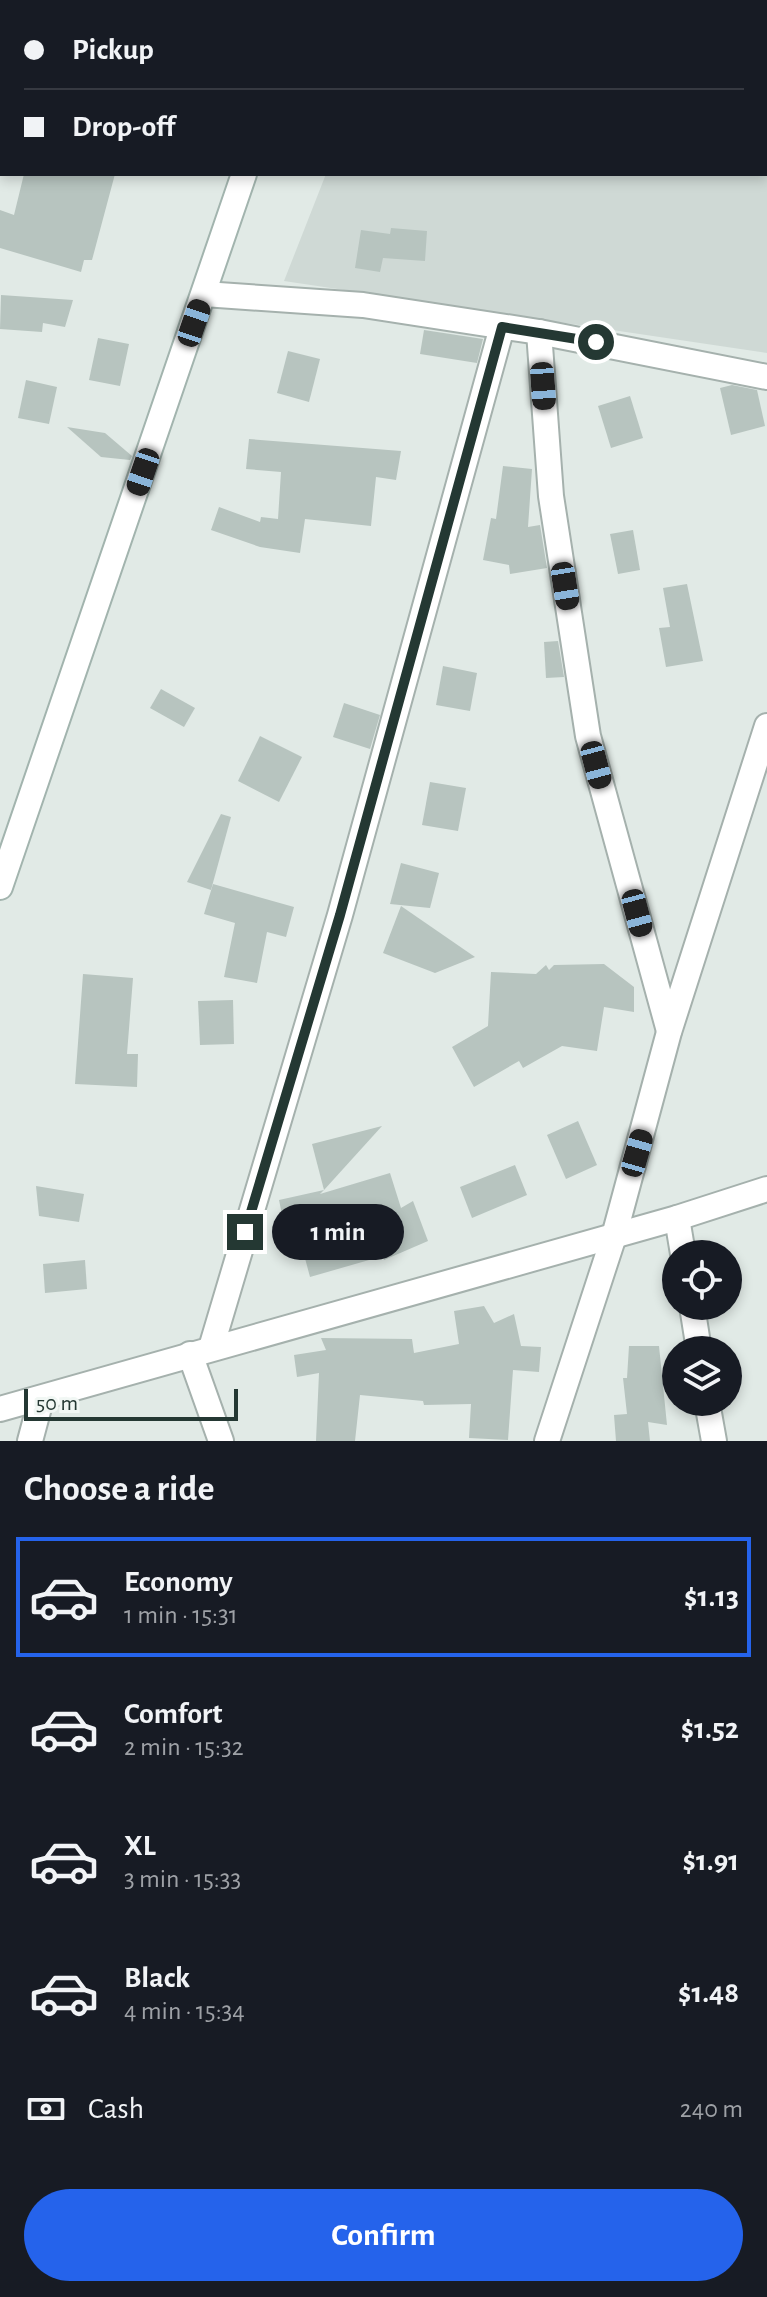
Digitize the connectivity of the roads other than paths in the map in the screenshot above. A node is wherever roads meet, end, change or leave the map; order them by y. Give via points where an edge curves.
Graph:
1 (243, 176) edge
2 (204, 294) junction
3 (502, 327) junction
4 (539, 332) junction
5 (767, 377) edge
6 (767, 726) edge
7 (0, 887) edge
8 (669, 1032) junction
9 (767, 1189) edge
10 (677, 1218) junction
11 (614, 1236) junction
12 (681, 1240) edge
13 (201, 1351) junction
14 (41, 1400) junction
15 (0, 1409) edge
16 (710, 1416) edge
17 (30, 1441) edge
18 (221, 1441) edge
19 (547, 1441) edge
20 (714, 1441) edge

1 - 2 street
2 - 3 street via 363,305
2 - 7 street
3 - 4 street
3 - 13 street via 340,915
4 - 5 street
4 - 8 street via 551,496 588,736
6 - 8 street
8 - 11 street
9 - 10 street
10 - 11 street
10 - 12 street
11 - 13 street
11 - 19 street
13 - 14 street
13 - 18 street
14 - 15 street
14 - 17 street
16 - 20 street

